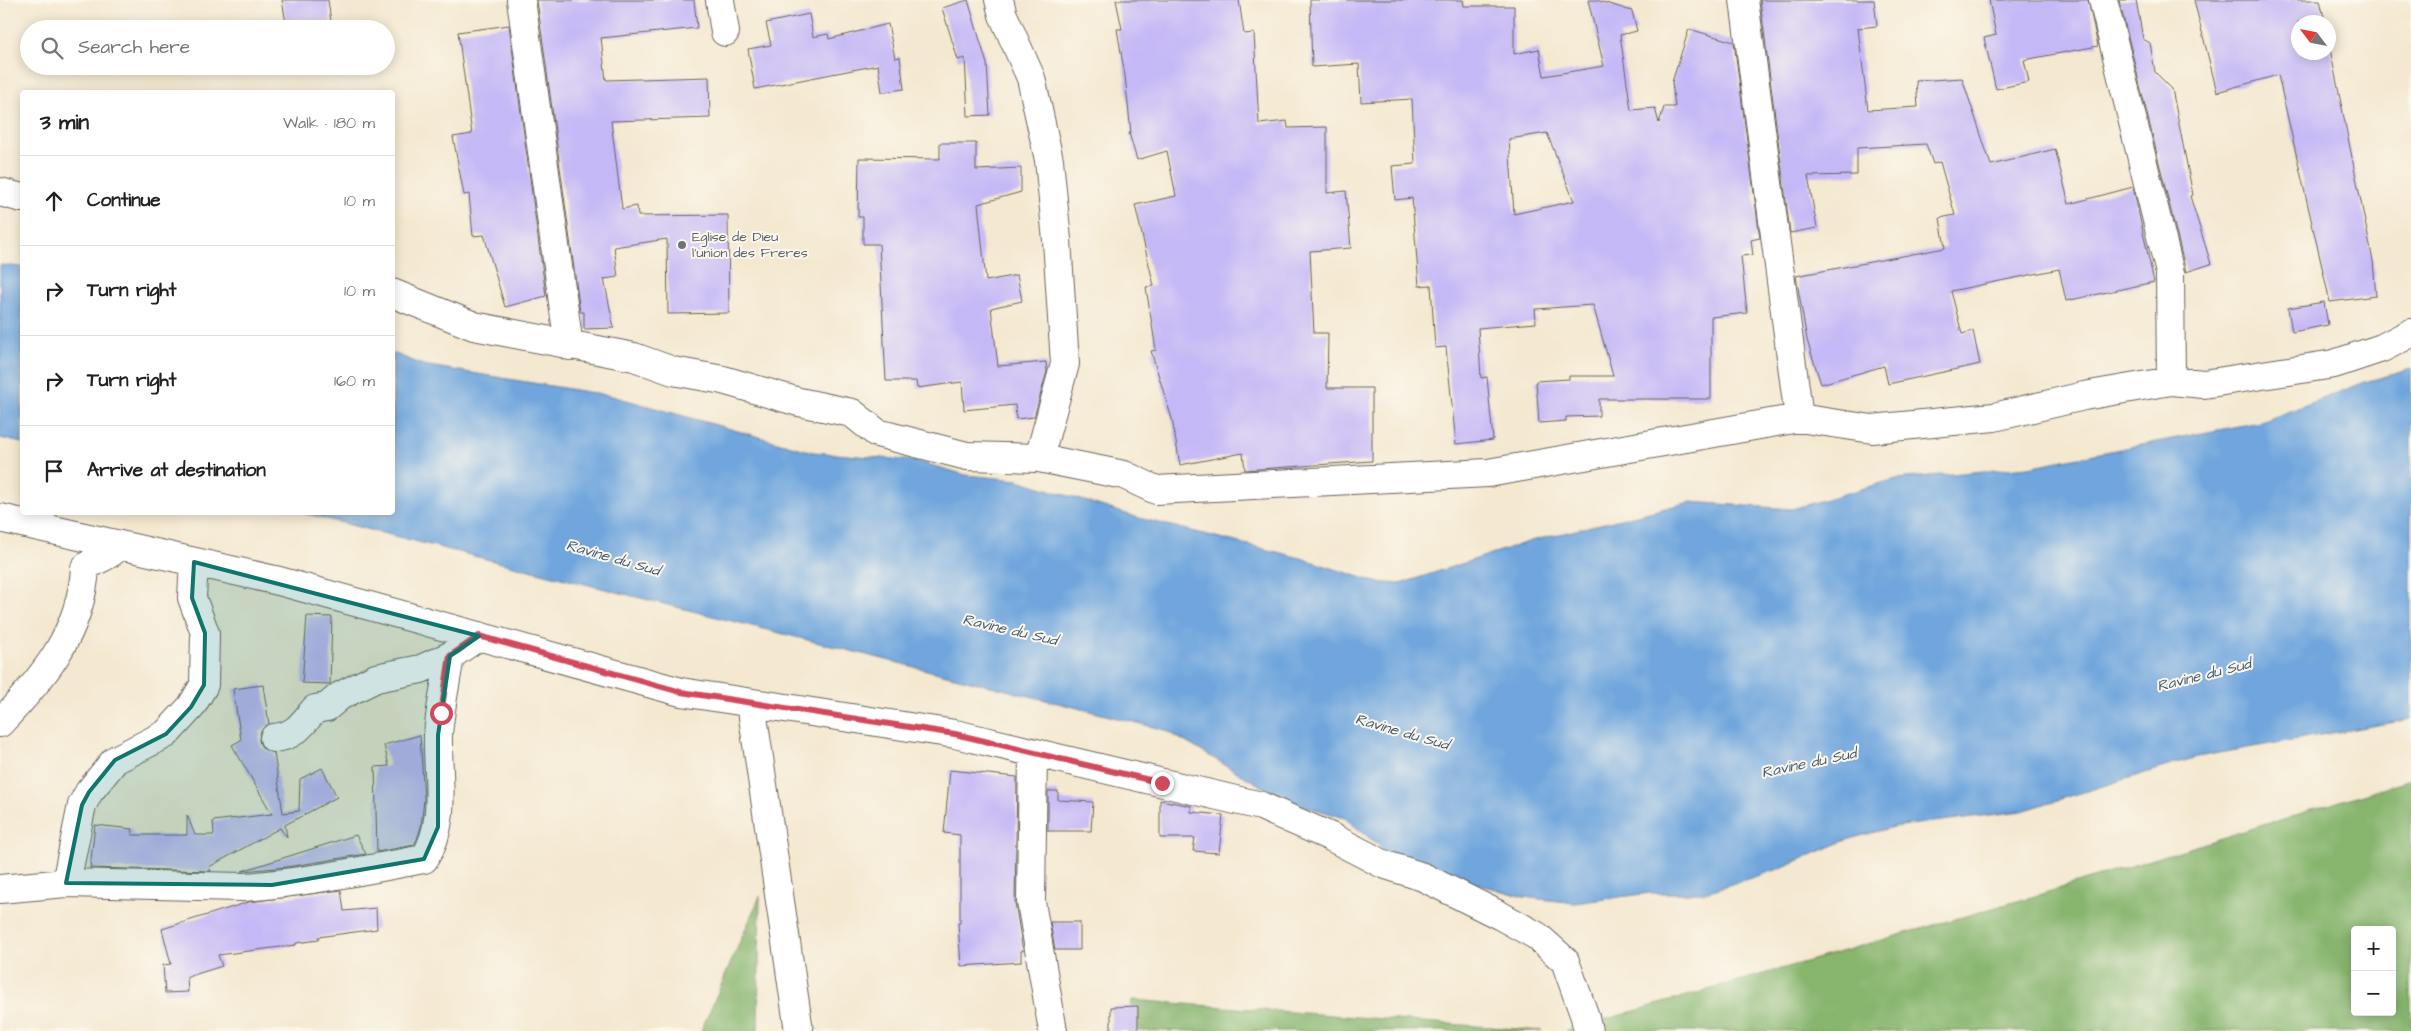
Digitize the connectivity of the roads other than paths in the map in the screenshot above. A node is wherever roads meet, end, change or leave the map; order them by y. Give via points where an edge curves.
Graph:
1 (521, 0) edge
2 (720, 0) edge
3 (999, 0) edge
4 (1744, 0) edge
5 (2103, 0) edge
6 (724, 32) dead end
7 (0, 192) edge
8 (20, 197) edge
9 (395, 294) edge
10 (2411, 333) edge
11 (569, 346) junction
12 (2171, 381) junction
13 (1799, 418) junction
14 (1039, 458) junction
15 (0, 518) edge
16 (111, 543) junction
17 (194, 562) junction
18 (279, 581) junction
19 (296, 608) dead end
20 (479, 636) junction
21 (450, 656) junction
22 (751, 703) junction
23 (0, 723) edge
24 (274, 738) dead end
25 (1033, 753) junction
26 (66, 882) junction
27 (0, 889) edge
28 (799, 1031) edge
29 (1053, 1031) edge
30 (1588, 1031) edge

1 - 11 street
2 - 6 street
3 - 14 street via 1031,78 1048,160 1057,240 1065,364
4 - 13 street
5 - 12 street via 2170,273
7 - 8 street
9 - 11 street via 474,326
10 - 12 street via 2382,348 2334,364 2204,384
11 - 14 street via 634,357 673,370 852,414 877,433 967,456
12 - 13 street via 2084,396 1994,417 1891,428 1872,429
13 - 14 street via 1488,473 1156,490 1124,475
15 - 16 street
16 - 17 street
16 - 23 street via 112,552 106,558 91,562 85,568 70,634 43,676
17 - 18 street
17 - 26 street via 192,598 205,633 204,685 191,707 166,734 115,760 89,792 82,805
18 - 19 street
18 - 20 street
20 - 21 street
20 - 22 street via 681,692
21 - 24 street via 421,669 376,678 340,696 327,707 315,709 296,732
21 - 26 street via 438,735 438,827 432,847 424,859 309,881 243,887
22 - 25 street via 955,734
22 - 28 street
25 - 29 street via 1030,902
25 - 30 street via 1260,806 1501,916 1536,936 1565,961
26 - 27 street

